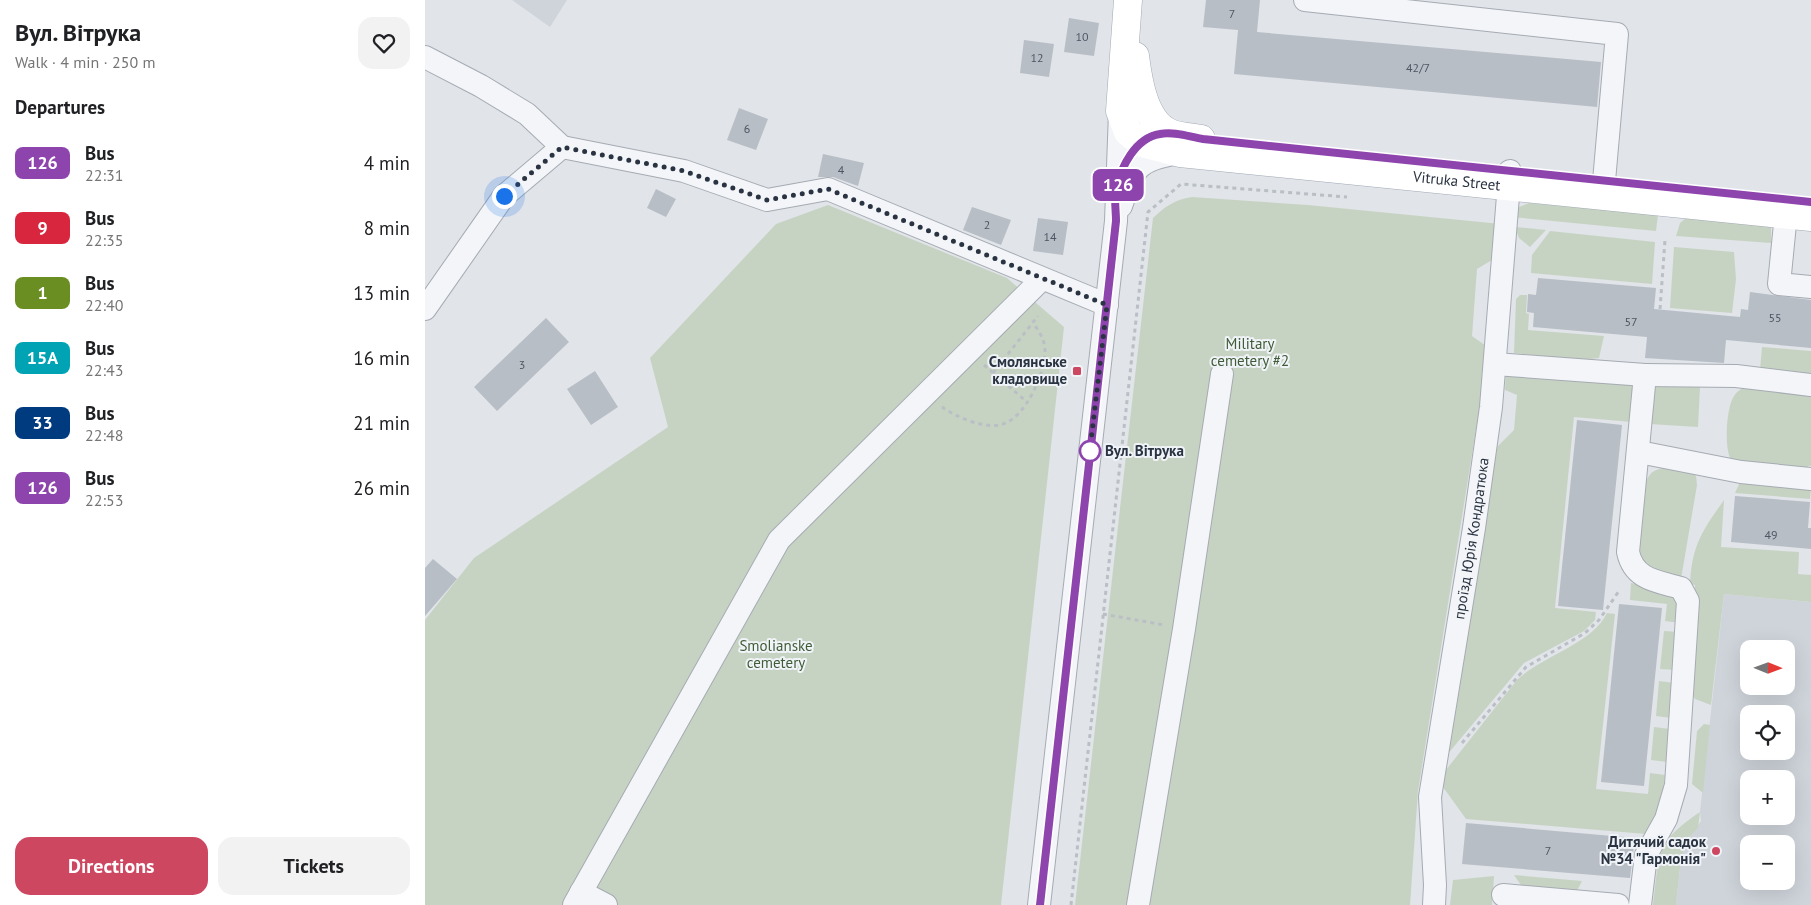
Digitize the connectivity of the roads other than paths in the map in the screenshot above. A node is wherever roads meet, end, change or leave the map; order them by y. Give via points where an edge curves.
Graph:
1 (1128, 0) edge
2 (1139, 0) edge
3 (1305, 0) edge
4 (1135, 54) junction
5 (425, 58) edge
6 (1129, 137) junction
7 (1175, 143) junction
8 (562, 147) junction
9 (1510, 179) junction
10 (1604, 181) junction
11 (1811, 202) edge
12 (1118, 206) junction
13 (1799, 216) edge
14 (1042, 279) junction
15 (1811, 287) edge
16 (1107, 305) junction
17 (425, 309) edge
18 (1495, 364) junction
19 (1222, 374) dead end
20 (1645, 375) junction
21 (1811, 385) edge
22 (1639, 452) junction
23 (1811, 479) edge
24 (1503, 895) dead end
25 (577, 898) edge
26 (606, 905) edge
27 (1039, 905) edge
28 (1138, 905) edge
29 (1434, 905) edge
30 (1618, 905) edge
31 (1640, 905) edge

1 - 6 main road
2 - 4 main road
3 - 10 street via 1617,34
4 - 6 street
4 - 7 main road via 1139,86 1159,125
5 - 8 street via 527,114
6 - 7 main road, Vitruka Street
6 - 12 street
6 - 12 street
7 - 9 main road, Vitruka Street
7 - 12 street via 1140,166
8 - 14 street via 684,171 767,200 828,189
8 - 17 street via 504,196
9 - 10 main road
9 - 13 main road, Vitruka Street
9 - 18 street, проїзд Юрія Кондратюка
10 - 11 main road
12 - 16 street
13 - 15 street via 1779,284
14 - 16 street
14 - 25 street via 779,540
16 - 27 street
18 - 20 street
18 - 29 street, проїзд Юрія Кондратюка via 1474,528 1430,797
19 - 28 street
20 - 21 street via 1736,376
20 - 22 street
22 - 23 street via 1741,472
22 - 31 street via 1628,552 1630,563 1636,572 1647,578 1681,588 1688,601 1676,785 1666,819 1646,855
24 - 30 street
25 - 26 street

